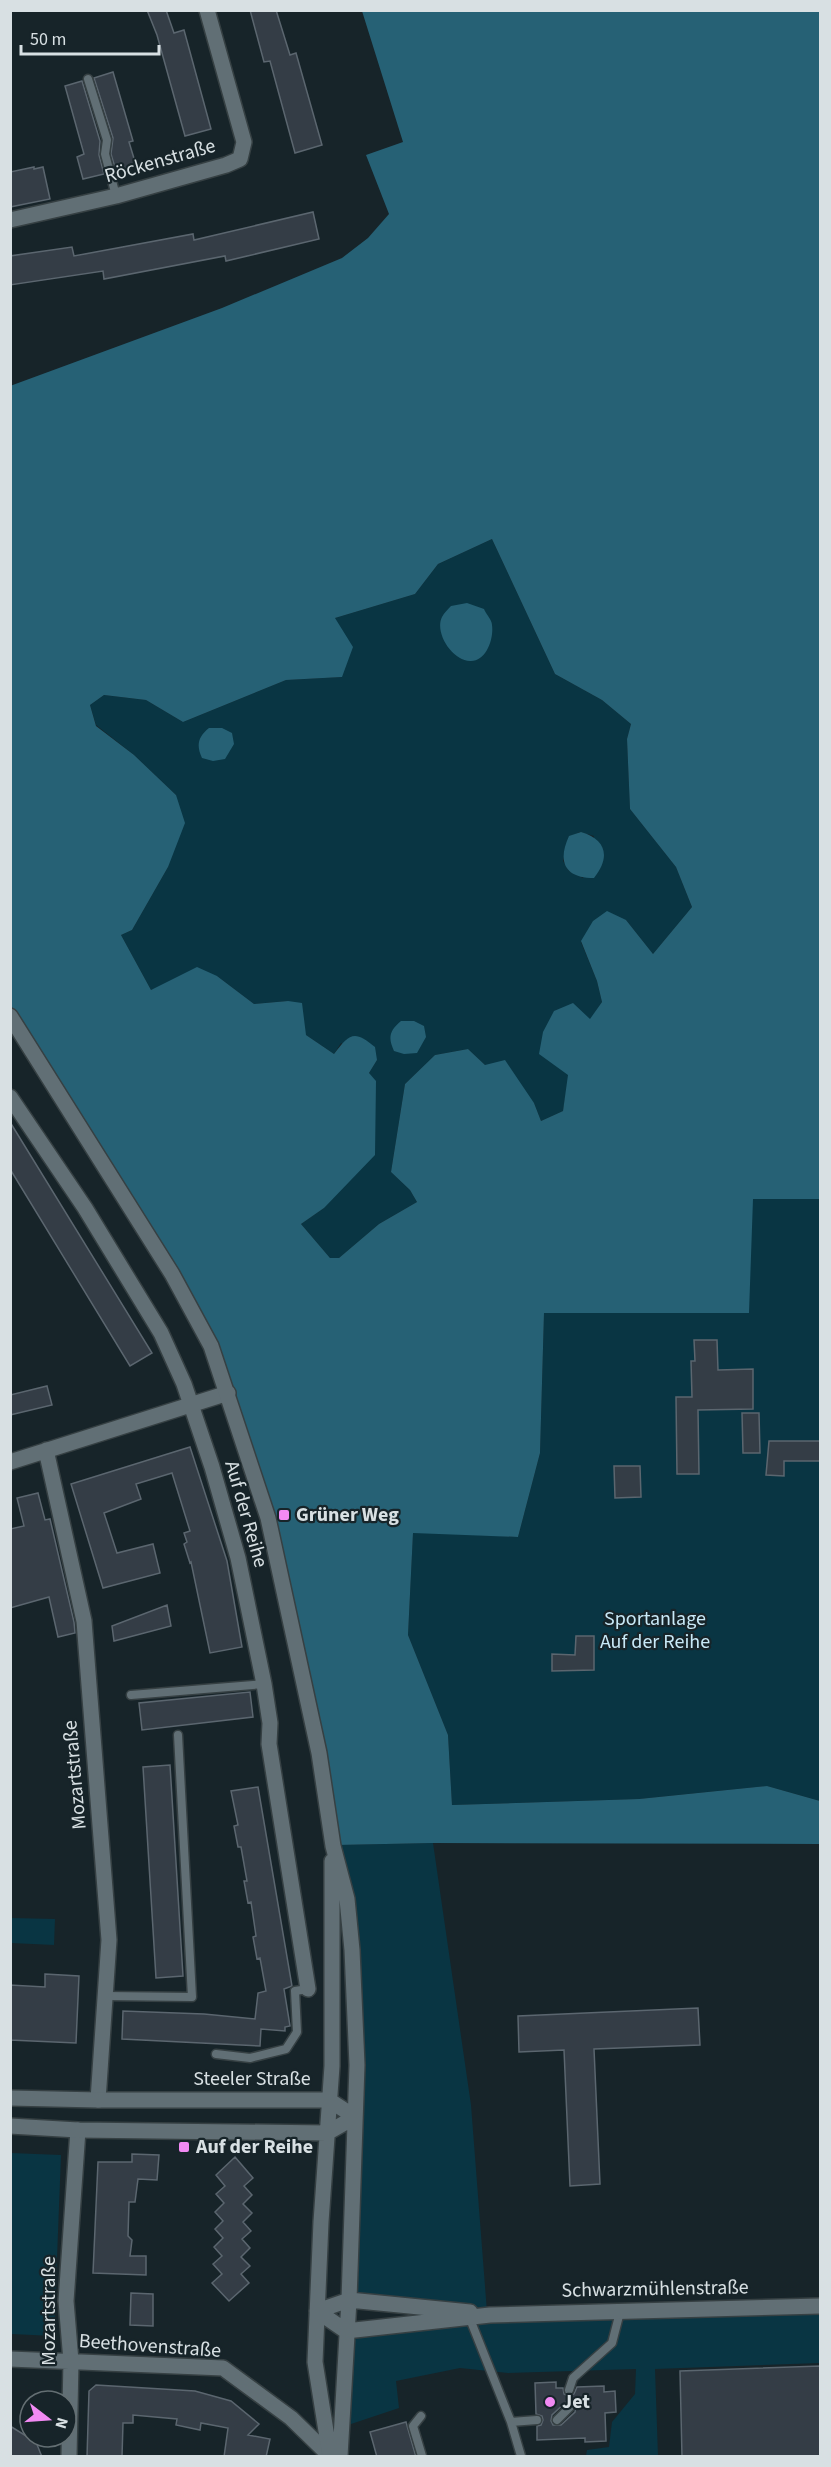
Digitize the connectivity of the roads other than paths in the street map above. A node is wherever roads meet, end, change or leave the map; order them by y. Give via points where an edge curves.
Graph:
1 (207, 10) edge
2 (88, 79) dead end
3 (116, 196) junction
4 (10, 220) edge
5 (10, 1016) edge
6 (10, 1097) edge
7 (228, 1393) junction
8 (190, 1404) junction
9 (46, 1450) junction
10 (10, 1461) edge
11 (264, 1683) junction
12 (130, 1695) dead end
13 (178, 1735) dead end
14 (333, 1846) junction
15 (308, 1989) joint
16 (105, 1996) junction
17 (216, 2054) dead end
18 (10, 2098) edge
19 (98, 2100) junction
20 (329, 2100) junction
21 (355, 2117) junction
22 (10, 2126) edge
23 (78, 2130) junction
24 (327, 2133) junction
25 (349, 2300) junction
26 (820, 2306) edge
27 (317, 2311) junction
28 (620, 2313) junction
29 (490, 2315) junction
30 (470, 2319) junction
31 (346, 2331) junction
32 (10, 2359) edge
33 (71, 2361) junction
34 (569, 2390) dead end
35 (570, 2407) dead end
36 (421, 2416) dead end
37 (537, 2420) dead end
38 (557, 2420) dead end
39 (511, 2422) junction
40 (332, 2456) edge
41 (69, 2457) edge
42 (422, 2457) edge
43 (521, 2457) edge

1 - 3 street, Röckenstraße via 244,142 240,159
2 - 3 lane via 107,140 105,153
3 - 4 street, Röckenstraße
5 - 7 street, Auf der Reihe via 172,1274 211,1346
6 - 8 street, Auf der Reihe via 85,1208 161,1333
7 - 8 street
7 - 14 street, Auf der Reihe via 268,1518 319,1753
8 - 9 street
8 - 11 street, Auf der Reihe via 238,1558
9 - 10 street
9 - 16 street, Mozartstraße via 84,1621 109,1940
11 - 12 lane
11 - 15 street, Auf der Reihe via 269,1744
13 - 16 lane via 192,1997
14 - 20 street, Auf der Reihe
14 - 21 street, Auf der Reihe via 347,1899 352,1950
15 - 17 lane via 295,1991 297,2032 286,2049 250,2058
16 - 19 street, Mozartstraße
18 - 19 street, Steeler Straße
19 - 20 street, Steeler Straße
20 - 21 street, Steeler Straße
20 - 24 street, Auf der Reihe
21 - 24 street
21 - 25 street, Auf der Reihe
22 - 23 street
23 - 24 street
23 - 33 street, Mozartstraße via 66,2301
24 - 27 street, Auf der Reihe
25 - 27 street, Schwarzmühlenstraße
25 - 29 street, Schwarzmühlenstraße
25 - 31 street, Auf der Reihe
26 - 28 street, Schwarzmühlenstraße
27 - 31 street
27 - 40 street, Auf der Reihe via 315,2362
28 - 29 street, Schwarzmühlenstraße
28 - 34 lane via 612,2343 573,2378
29 - 30 street, Schwarzmühlenstraße
30 - 31 street, Schwarzmühlenstraße
30 - 39 lane
31 - 40 street, Auf der Reihe
32 - 33 street, Beethovenstraße
33 - 40 street, Beethovenstraße via 223,2368 291,2418
33 - 41 street, Mozartstraße
35 - 38 lane
36 - 42 lane via 413,2426
37 - 39 lane
39 - 43 lane

